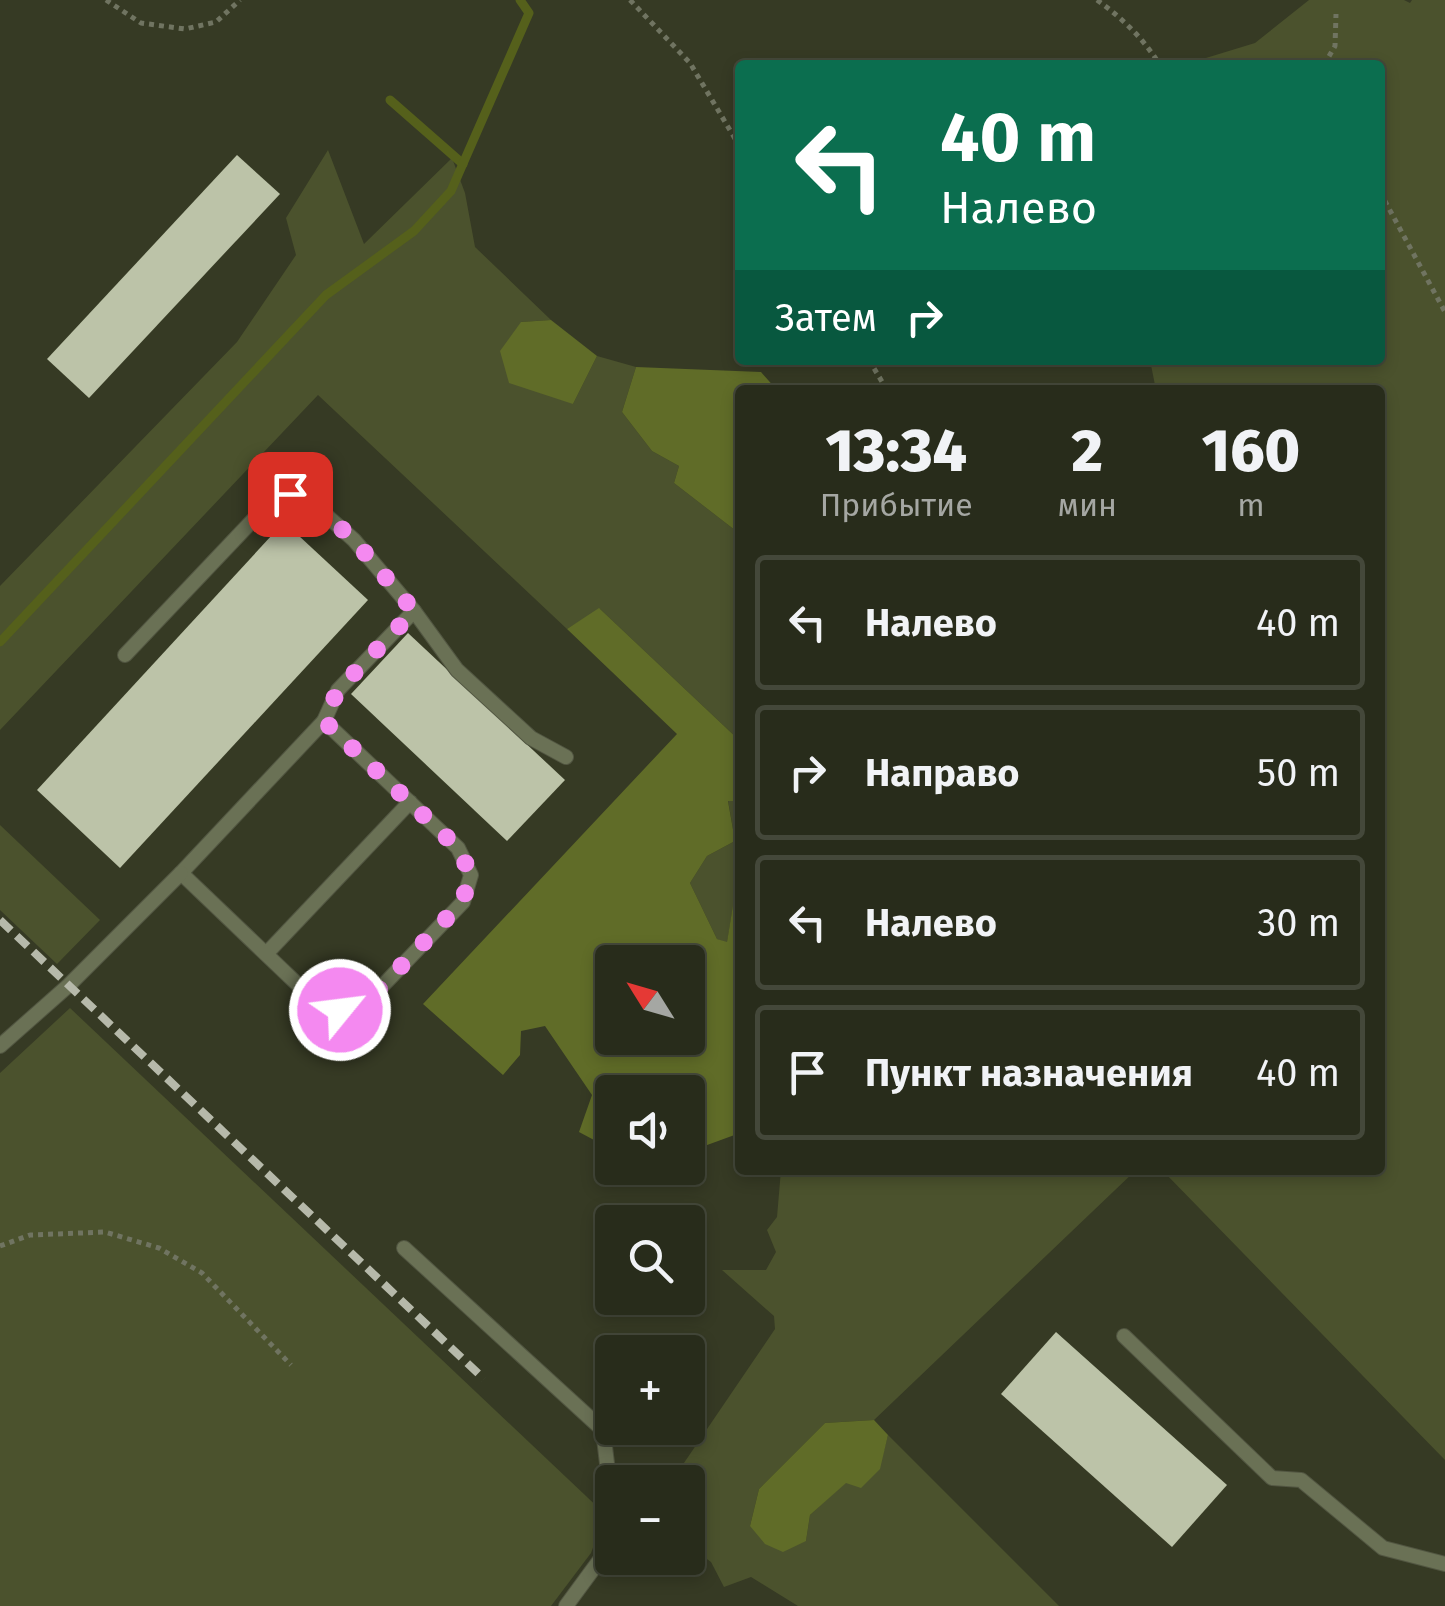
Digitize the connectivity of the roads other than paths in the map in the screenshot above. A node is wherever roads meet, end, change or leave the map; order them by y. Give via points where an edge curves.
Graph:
1 (414, 611) junction
2 (124, 655) dead end
3 (324, 721) junction
4 (566, 757) dead end
5 (410, 802) junction
6 (181, 873) junction
7 (266, 954) junction
8 (2, 1041) edge
9 (404, 1248) dead end
10 (1124, 1336) dead end
11 (607, 1465) edge
12 (1445, 1564) edge
13 (595, 1566) edge
14 (566, 1606) edge

1 - 2 lane via 354,540 310,500 290,494 271,501
1 - 3 lane via 338,690
1 - 4 lane via 457,670 531,738
3 - 5 lane
3 - 6 lane
5 - 7 lane
5 - 7 lane via 458,848 471,875 462,902 367,1002 340,1010 314,1000
6 - 7 lane
6 - 8 lane via 69,986
9 - 11 lane via 603,1430
10 - 12 lane via 1272,1478 1300,1480 1383,1548
13 - 14 lane

